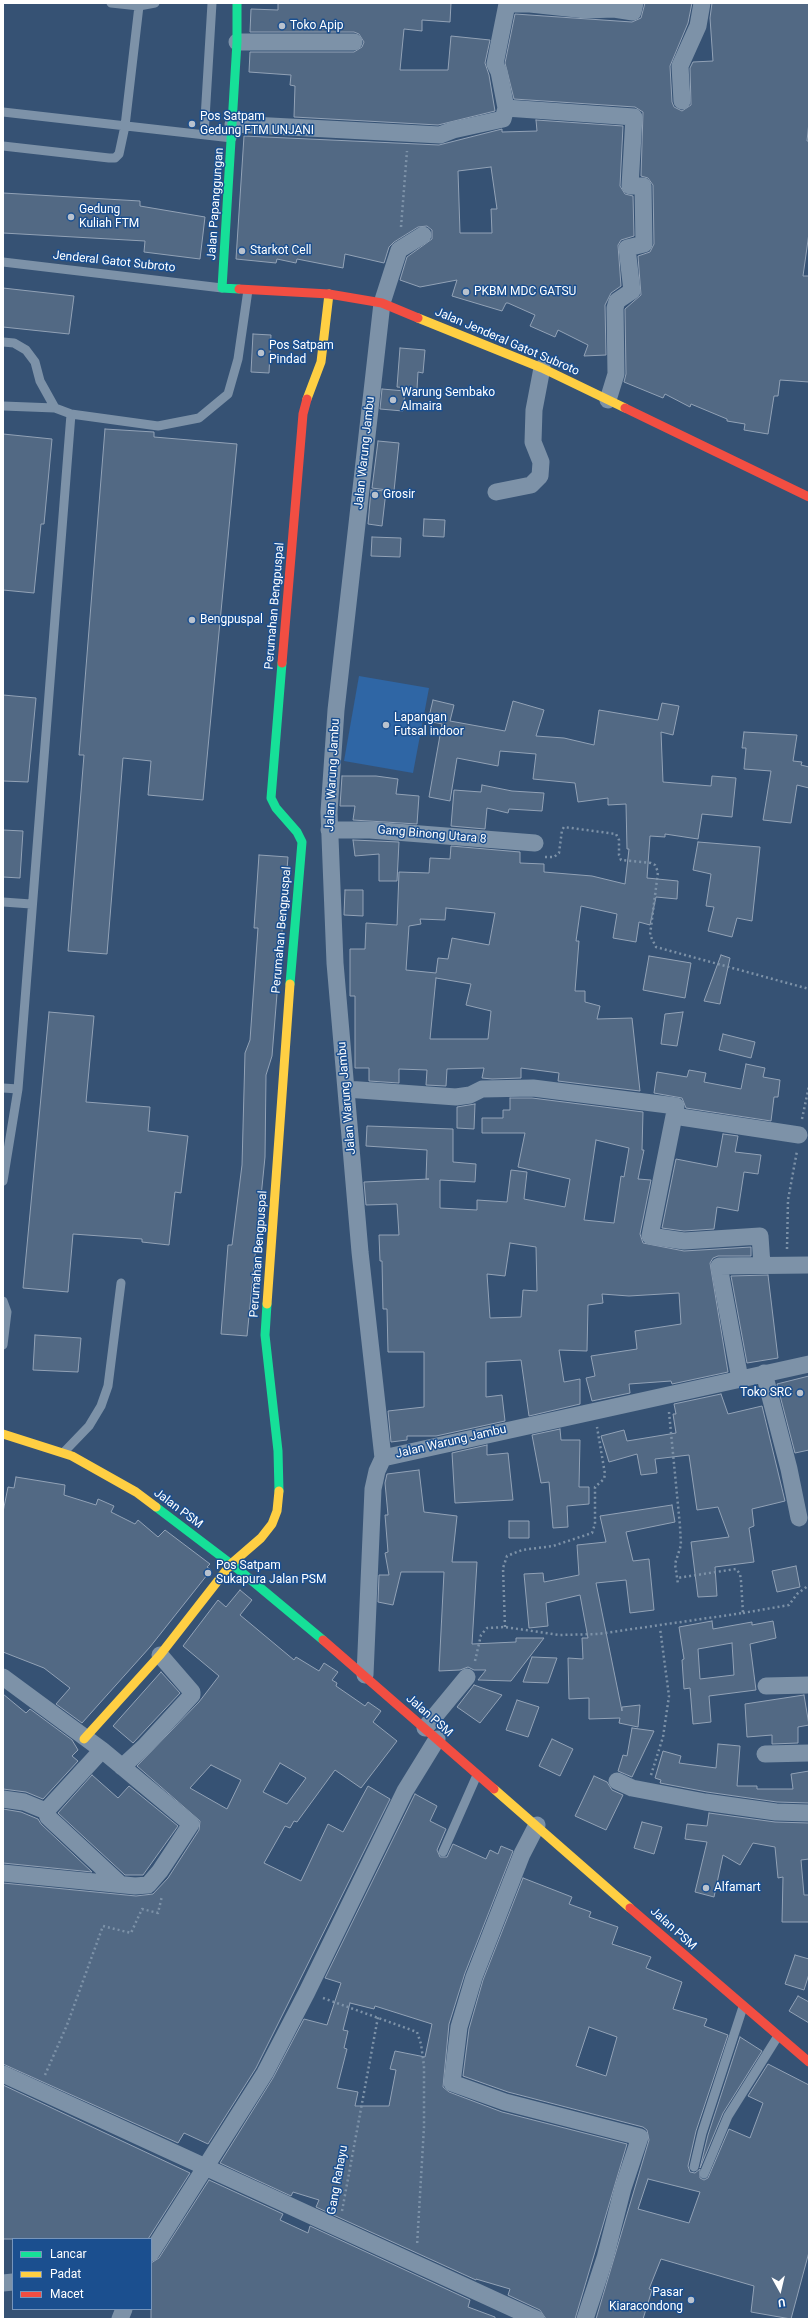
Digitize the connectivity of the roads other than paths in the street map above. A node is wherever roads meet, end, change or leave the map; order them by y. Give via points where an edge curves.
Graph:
1 (112, 3) edge
2 (155, 3) edge
3 (212, 3) edge
4 (237, 3) edge
5 (635, 3) edge
6 (702, 3) edge
7 (139, 6) junction
8 (237, 42) junction
9 (354, 42) dead end
10 (682, 101) dead end
11 (506, 108) junction
12 (3, 112) edge
13 (125, 126) junction
14 (232, 131) junction
15 (204, 134) junction
16 (3, 146) edge
17 (423, 235) dead end
18 (3, 262) edge
19 (222, 288) junction
20 (248, 290) junction
21 (329, 294) junction
22 (375, 302) junction
23 (3, 342) edge
24 (542, 368) junction
25 (608, 400) junction
26 (3, 406) edge
27 (55, 408) junction
28 (71, 414) junction
29 (496, 492) dead end
30 (809, 497) edge
31 (329, 830) junction
32 (539, 848) road end
33 (3, 902) edge
34 (31, 904) junction
35 (3, 1088) edge
36 (18, 1089) junction
37 (346, 1089) junction
38 (674, 1116) junction
39 (799, 1135) road end
40 (3, 1181) edge
41 (762, 1265) junction
42 (809, 1265) edge
43 (122, 1283) dead end
44 (3, 1301) edge
45 (3, 1345) edge
46 (809, 1364) edge
47 (764, 1373) junction
48 (740, 1378) junction
49 (3, 1434) edge
50 (63, 1453) junction
51 (382, 1458) junction
52 (799, 1518) dead end
53 (231, 1564) junction
54 (160, 1655) junction
55 (470, 1671) road end
56 (365, 1675) junction
57 (3, 1677) edge
58 (809, 1685) edge
59 (766, 1686) dead end
60 (431, 1733) junction
61 (84, 1739) junction
62 (102, 1750) junction
63 (809, 1753) edge
64 (765, 1754) dead end
65 (122, 1767) junction
66 (478, 1774) junction
67 (617, 1781) dead end
68 (3, 1799) edge
69 (46, 1810) junction
70 (809, 1813) edge
71 (536, 1825) junction
72 (443, 1852) dead end
73 (3, 1873) edge
74 (120, 1884) junction
75 (743, 2007) junction
76 (778, 2036) junction
77 (809, 2062) edge
78 (3, 2074) edge
79 (694, 2167) dead end
80 (206, 2168) junction
81 (704, 2174) dead end
82 (152, 2251) edge
83 (536, 2319) edge
84 (585, 2319) edge

1 - 7 lane
2 - 7 lane
3 - 15 lane
4 - 8 street, Jalan Papanggungan
5 - 11 street via 633,12 526,3 507,4 495,64
6 - 10 street via 698,26 680,66
7 - 13 lane
8 - 9 street
8 - 14 street, Jalan Papanggungan
11 - 14 street via 504,120 440,135 408,132
11 - 25 street via 634,117 630,186 643,186 644,244 627,248 632,291 617,301 615,308 616,374
12 - 13 lane
13 - 15 lane
13 - 16 lane via 122,148 115,158
14 - 15 lane
14 - 19 street, Jalan Papanggungan
17 - 22 street, Jalan Warung Jambu via 399,250
18 - 19 lane, Jenderal Gatot Subroto
19 - 20 street, Jalan Jenderal Gatot Subroto
20 - 21 street, Jalan Jenderal Gatot Subroto
20 - 28 lane via 238,359 228,394 199,418 158,426
21 - 22 street, Jalan Jenderal Gatot Subroto
21 - 53 street, Perumahan Bengpuspal via 321,362 308,395 304,414 271,798 302,842 265,1335 280,1480 277,1511 272,1524 261,1538
22 - 24 street, Jalan Jenderal Gatot Subroto
22 - 31 street, Jalan Warung Jambu via 336,710
23 - 27 lane via 14,343 26,350
24 - 25 street, Jalan Jenderal Gatot Subroto
24 - 29 street via 534,410 533,442 541,462 540,476 531,485
25 - 30 street, Jalan Jenderal Gatot Subroto
26 - 27 lane
27 - 28 lane
28 - 34 lane
31 - 32 street, Gang Binong Utara 8 via 370,830
31 - 37 street, Jalan Warung Jambu via 334,963
33 - 34 lane
34 - 36 lane
35 - 36 lane
36 - 40 lane
37 - 38 street via 456,1097 470,1095 482,1089 534,1088 676,1106
37 - 51 street, Jalan Warung Jambu
38 - 39 street
38 - 41 street via 650,1236 684,1240 760,1236
41 - 42 street
41 - 48 street via 719,1266
43 - 50 lane via 108,1386 101,1406 89,1426
44 - 45 lane via 7,1312
46 - 47 street, Jalan Warung Jambu
47 - 48 street, Jalan Warung Jambu
47 - 52 street
48 - 51 street, Jalan Warung Jambu
49 - 50 street, Jalan PSM
50 - 53 street, Jalan PSM via 136,1492
51 - 56 street via 373,1489
53 - 54 street, Perumahan Bengpuspal
53 - 56 street, Jalan PSM
54 - 61 street, Perumahan Bengpuspal
54 - 65 street via 192,1695
55 - 60 street
56 - 60 street, Jalan PSM
57 - 61 street
58 - 59 street
60 - 66 street, Jalan PSM
60 - 80 street via 307,1992 264,2073
61 - 62 street
62 - 65 street
62 - 69 street
63 - 64 street
65 - 74 street via 191,1824 148,1884
66 - 71 street, Jalan PSM
66 - 72 lane
67 - 70 street via 646,1790 776,1812
68 - 69 street via 24,1802
69 - 74 street via 48,1817
71 - 75 street, Jalan PSM
71 - 84 street via 522,1854 474,1977 459,2027 452,2083 505,2102 640,2137
73 - 74 street
75 - 76 street, Jalan PSM
75 - 79 lane via 702,2133
76 - 77 street, Jalan PSM
76 - 81 lane via 728,2116
78 - 80 street
80 - 82 street
80 - 83 street

